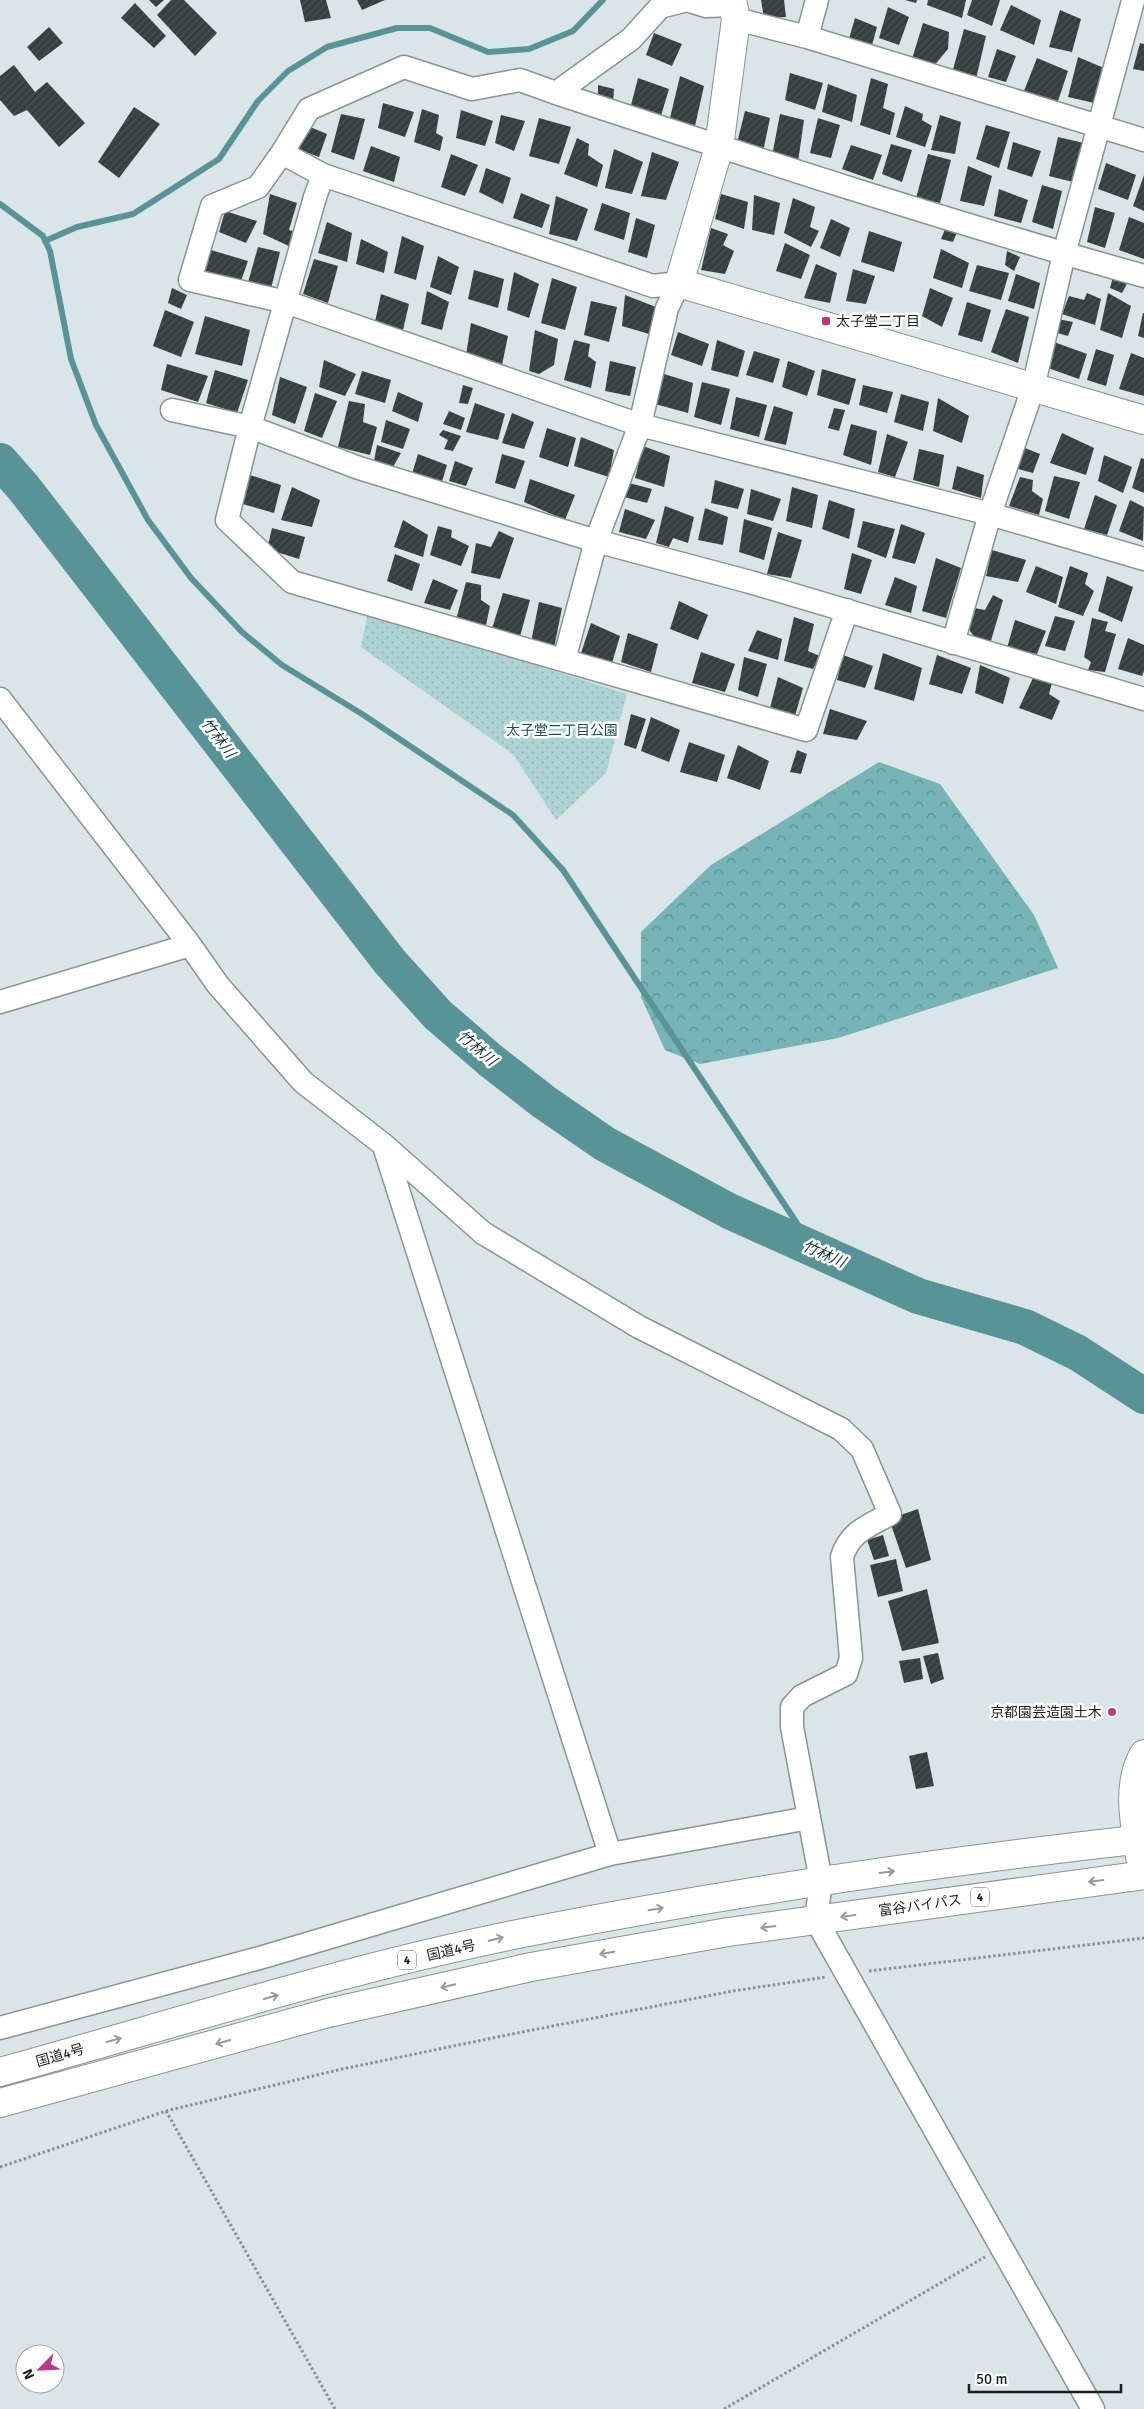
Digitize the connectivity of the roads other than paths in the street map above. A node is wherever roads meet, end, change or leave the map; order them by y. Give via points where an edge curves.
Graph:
1 (687, 0) edge
2 (817, 0) edge
3 (1135, 2) edge
4 (734, 8) edge
5 (807, 37) junction
6 (556, 93) junction
7 (1099, 127) junction
8 (1144, 140) edge
9 (719, 147) junction
10 (282, 154) junction
11 (323, 175) junction
12 (1064, 254) junction
13 (1144, 276) edge
14 (679, 284) junction
15 (286, 302) junction
16 (1033, 388) junction
17 (172, 410) dead end
18 (1144, 420) edge
19 (640, 425) junction
20 (250, 427) junction
21 (990, 514) junction
22 (596, 541) junction
23 (1144, 559) edge
24 (848, 610) junction
25 (953, 643) junction
26 (564, 660) junction
27 (0, 699) edge
28 (1144, 699) edge
29 (190, 945) junction
30 (0, 1002) edge
31 (384, 1145) junction
32 (1144, 1754) edge
33 (809, 1818) junction
34 (1141, 1839) edge
35 (610, 1854) junction
36 (1143, 1875) edge
37 (821, 1881) junction
38 (816, 1920) junction
39 (0, 2028) edge
40 (0, 2072) edge
41 (0, 2103) edge
42 (1093, 2409) edge

1 - 4 street via 706,6
1 - 6 street via 660,7 631,39
2 - 5 street
3 - 7 street
4 - 5 street
4 - 9 main road
5 - 7 street
6 - 9 street
6 - 10 street via 520,80 472,89 404,68 309,109
7 - 8 street
7 - 12 street
9 - 12 street
9 - 14 main road
10 - 11 street
10 - 15 street via 258,187 212,206 190,280
11 - 14 street via 653,286
11 - 15 street
12 - 13 street
12 - 16 street
14 - 16 main road
14 - 19 street via 667,308
15 - 19 street
15 - 20 street
16 - 18 main road
16 - 21 street
17 - 20 street
19 - 21 street
19 - 22 street
20 - 22 street via 359,468
20 - 26 street via 226,520 292,582
21 - 23 street
21 - 25 street
22 - 24 street
22 - 26 street
24 - 25 street
24 - 26 street via 806,730
25 - 28 street
27 - 29 street
29 - 30 street
29 - 31 street via 218,984 303,1082
31 - 33 street via 482,1233 639,1328 841,1429 862,1449 890,1514 852,1536 842,1557 851,1658 846,1674 802,1696 792,1707 792,1727
31 - 35 street
32 - 34 main road via 1134,1777 1133,1799
33 - 35 street
33 - 37 street
34 - 36 main road
37 -> 34 main road, 4
35 - 39 street via 263,1957
36 -> 38 main road, 富谷バイパス / 4
37 - 38 street
40 -> 37 main road, 国道4号 / 4 via 319,1983 498,1939
38 -> 41 main road, 4 via 531,1967 328,2013
38 - 42 street

